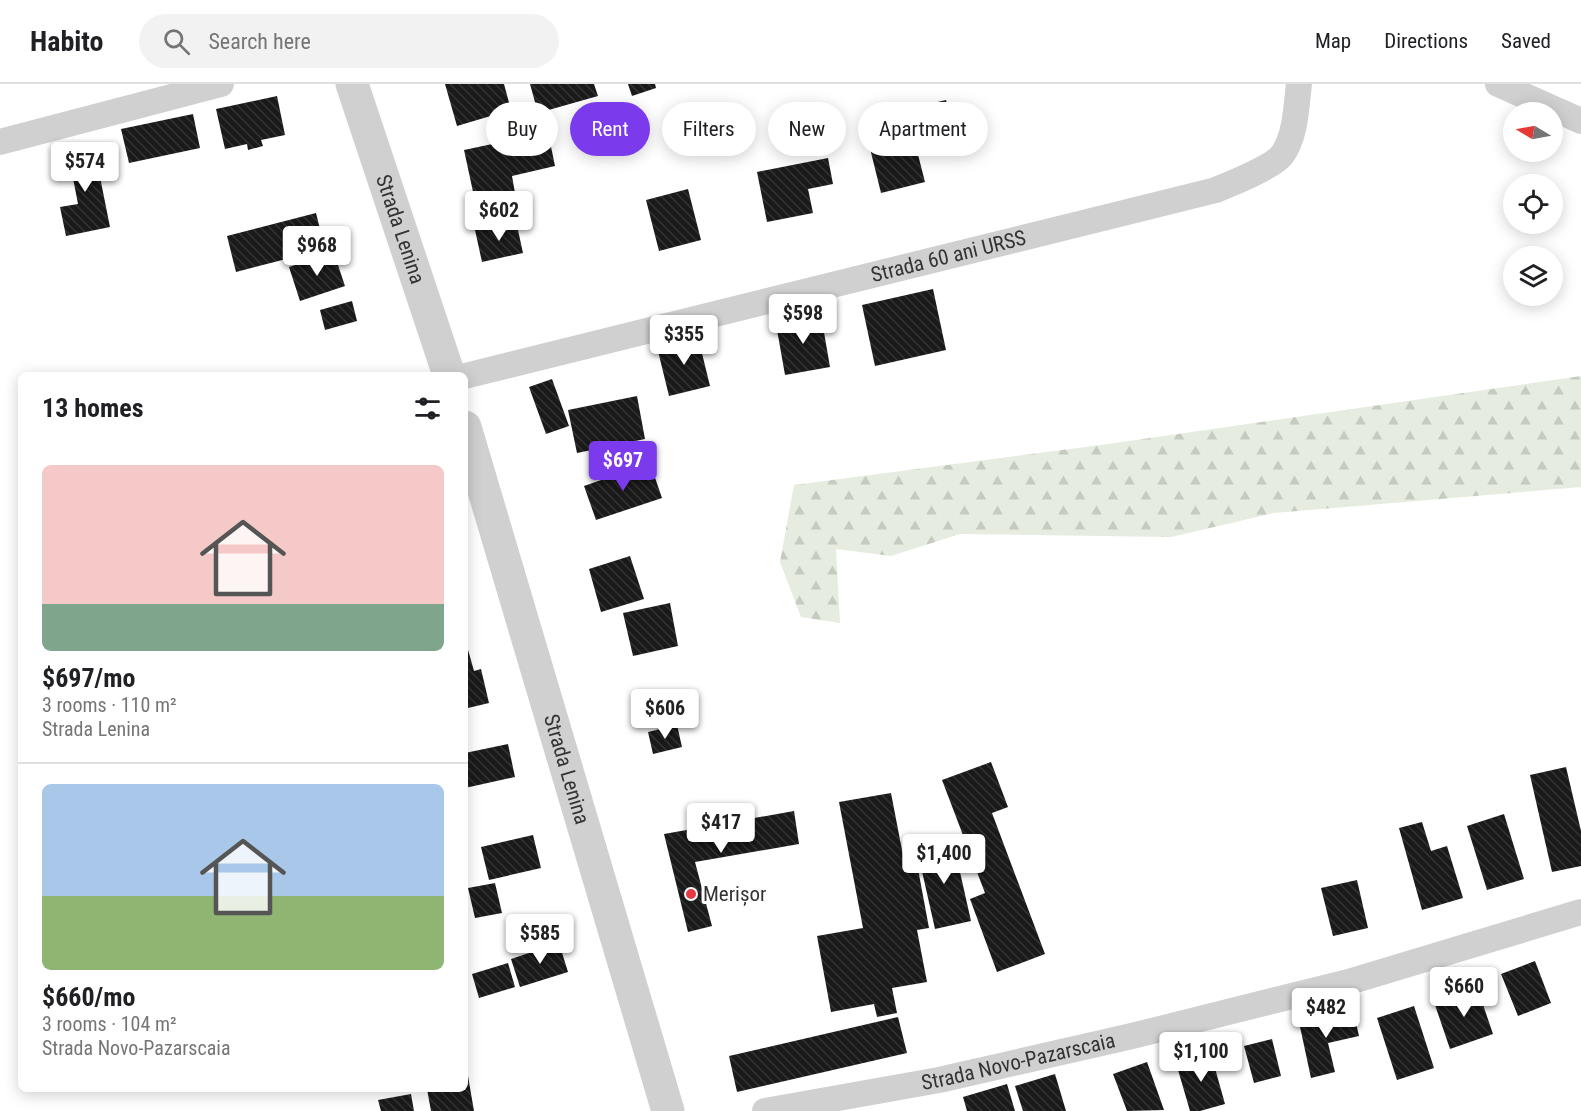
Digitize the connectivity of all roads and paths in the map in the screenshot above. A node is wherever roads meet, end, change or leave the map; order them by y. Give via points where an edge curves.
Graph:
1 (220, 84) edge
2 (352, 84) edge
3 (1299, 84) edge
4 (1498, 84) edge
5 (1581, 121) edge
6 (0, 142) edge
7 (448, 372) edge
8 (468, 375) edge
9 (468, 437) edge
10 (1581, 912) edge
11 (668, 1111) edge
12 (765, 1111) edge

1 - 6 street
2 - 7 street, Strada Lenina
3 - 8 street, Strada 60 ani URSS via 1294,126 1281,157 1216,190
4 - 5 street
9 - 11 street, Strada Lenina
10 - 12 street, Strada Novo-Pazarscaia via 1352,981 1132,1036 939,1080

